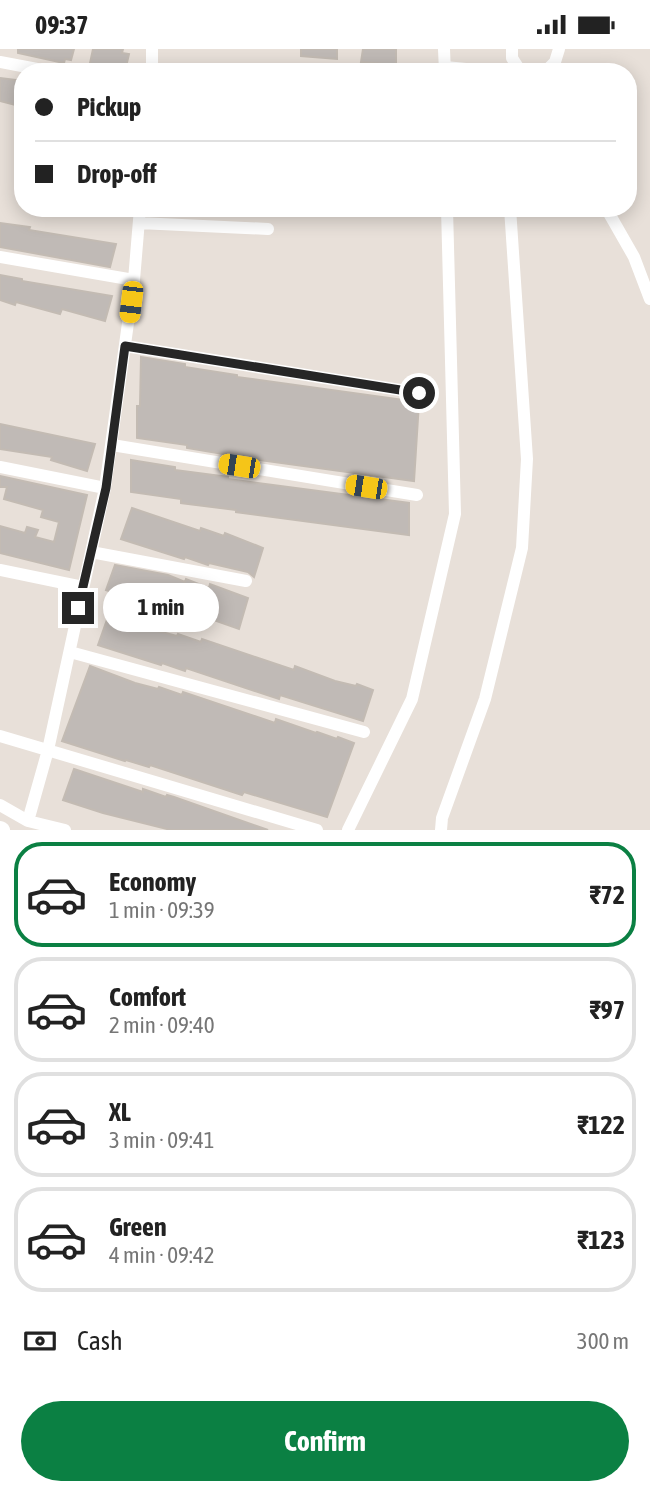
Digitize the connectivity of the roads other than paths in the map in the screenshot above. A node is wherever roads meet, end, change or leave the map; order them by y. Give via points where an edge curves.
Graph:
1 (139, 217) edge
2 (447, 217) edge
3 (511, 217) edge
4 (611, 217) edge
5 (139, 223) junction
6 (268, 229) dead end
7 (0, 257) edge
8 (134, 280) junction
9 (650, 299) edge
10 (125, 346) junction
11 (419, 393) dead end
12 (113, 446) junction
13 (0, 467) edge
14 (106, 488) junction
15 (417, 495) dead end
16 (91, 552) junction
17 (0, 570) edge
18 (246, 581) dead end
19 (83, 587) junction
20 (70, 652) junction
21 (364, 732) dead end
22 (0, 736) edge
23 (48, 750) junction
24 (0, 805) edge
25 (28, 821) junction
26 (65, 830) edge
27 (317, 830) edge
28 (348, 830) edge
29 (441, 830) edge

1 - 5 street
2 - 28 street via 455,514 412,699
3 - 29 street via 527,459 522,548 485,699
4 - 9 street via 634,257
5 - 6 street
5 - 8 street
7 - 8 street
8 - 10 street
10 - 11 street
10 - 12 street
12 - 14 street
12 - 15 street
13 - 14 street
14 - 16 street
16 - 18 street
16 - 19 street
17 - 19 street
19 - 20 street
20 - 21 street
20 - 23 street
22 - 23 street
23 - 25 street
23 - 27 street
24 - 25 street
25 - 26 street

